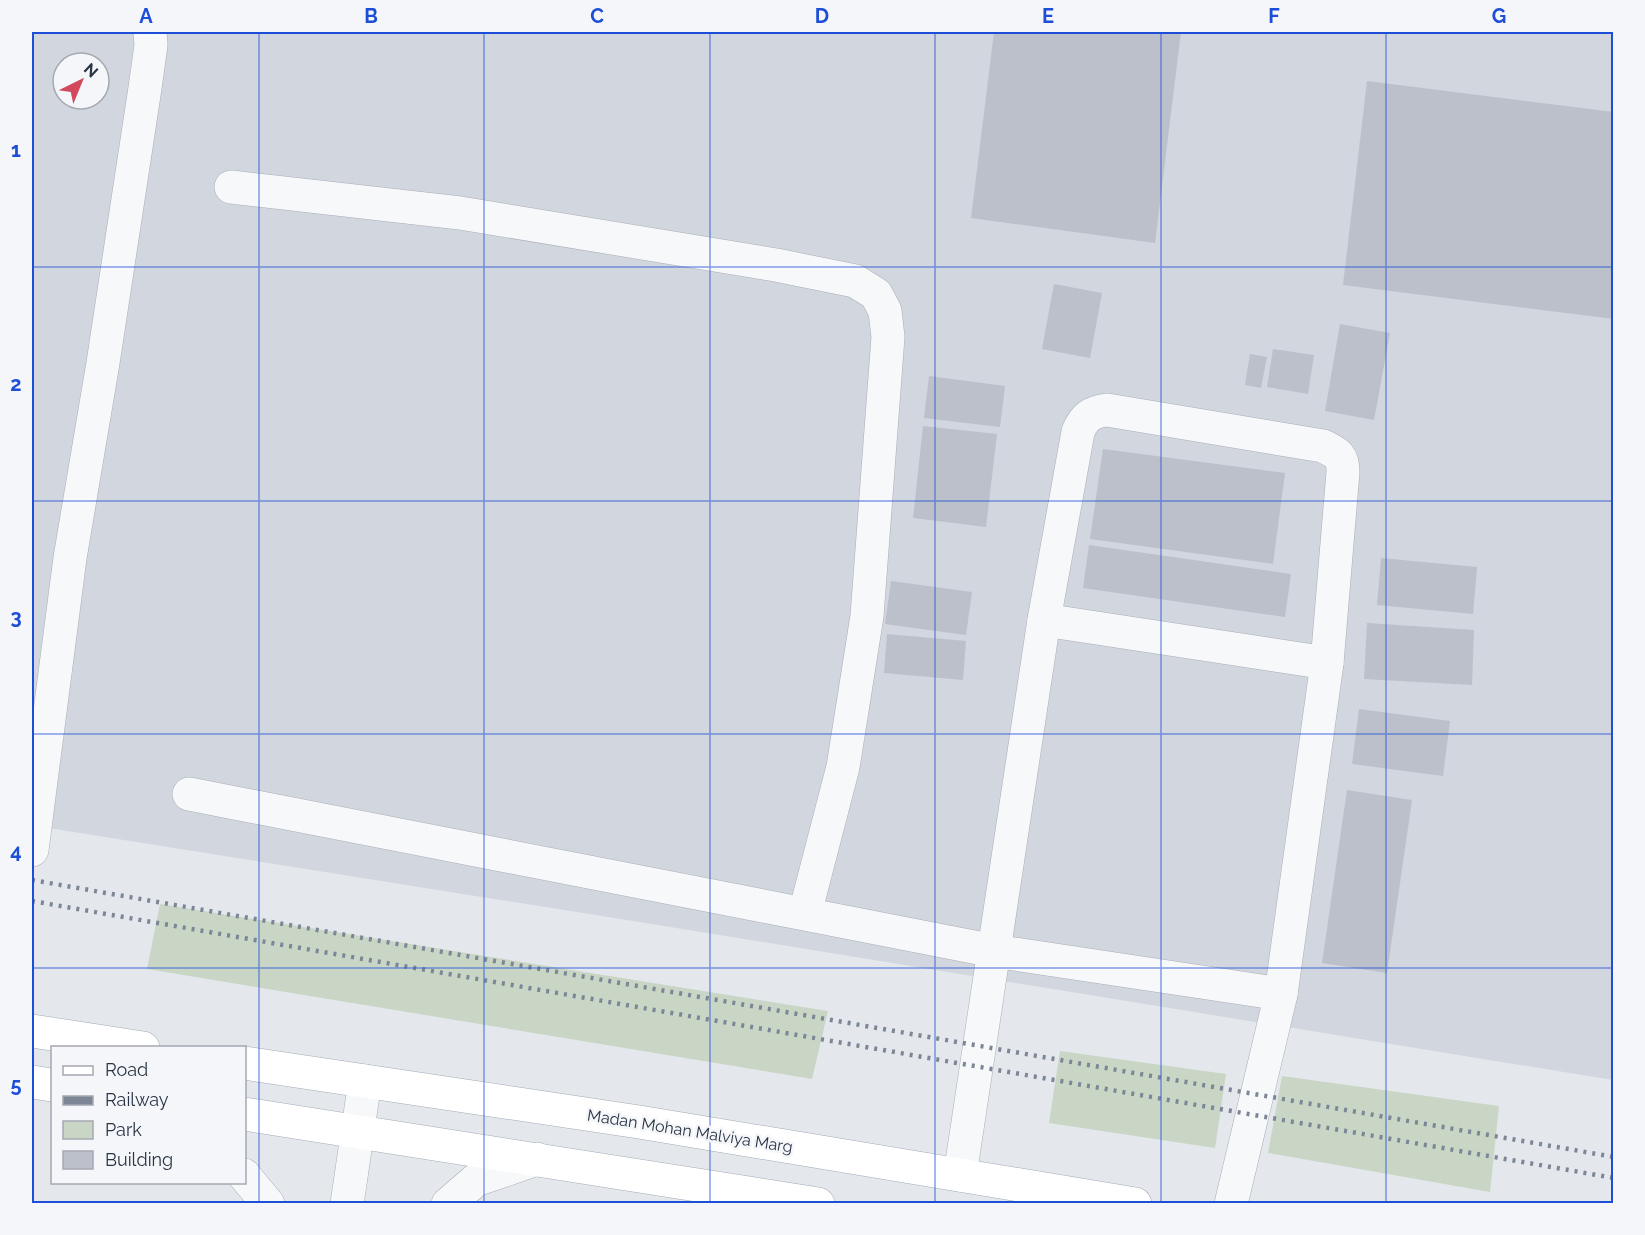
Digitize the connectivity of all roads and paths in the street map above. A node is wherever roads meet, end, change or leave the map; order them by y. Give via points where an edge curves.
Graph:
1 (150, 32) edge
2 (231, 187) dead end
3 (1044, 621) junction
4 (1327, 663) junction
5 (189, 794) dead end
6 (32, 850) edge
7 (805, 913) junction
8 (994, 951) junction
9 (1281, 994) junction
10 (32, 1031) edge
11 (136, 1046) edge
12 (246, 1063) edge
13 (365, 1081) junction
14 (32, 1082) edge
15 (51, 1085) edge
16 (246, 1114) edge
17 (358, 1132) junction
18 (537, 1159) junction
19 (960, 1174) junction
20 (246, 1177) edge
21 (708, 1195) edge
22 (268, 1203) edge
23 (347, 1203) edge
24 (448, 1203) edge
25 (818, 1203) edge
26 (1135, 1203) edge
27 (1231, 1203) edge

1 - 6 street via 145,88 70,558
2 - 7 street via 460,213 729,257 855,281 876,294 885,311 888,337 867,616 843,767
3 - 4 street
3 - 4 street via 1078,432 1083,420 1094,412 1107,410 1323,446 1336,453 1344,472
3 - 8 street
4 - 9 street
5 - 7 street
7 - 8 street
8 - 9 street
8 - 19 street
9 - 27 street
10 - 11 main road
12 - 13 main road, Madan Mohan Malviya Marg
13 - 17 street
13 - 19 main road, Madan Mohan Malviya Marg
14 - 15 main road
16 - 17 main road
17 - 18 main road
17 - 23 street
18 - 21 main road
18 - 24 street via 476,1180
19 - 26 main road, Madan Mohan Malviya Marg
20 - 22 street
21 - 25 main road

